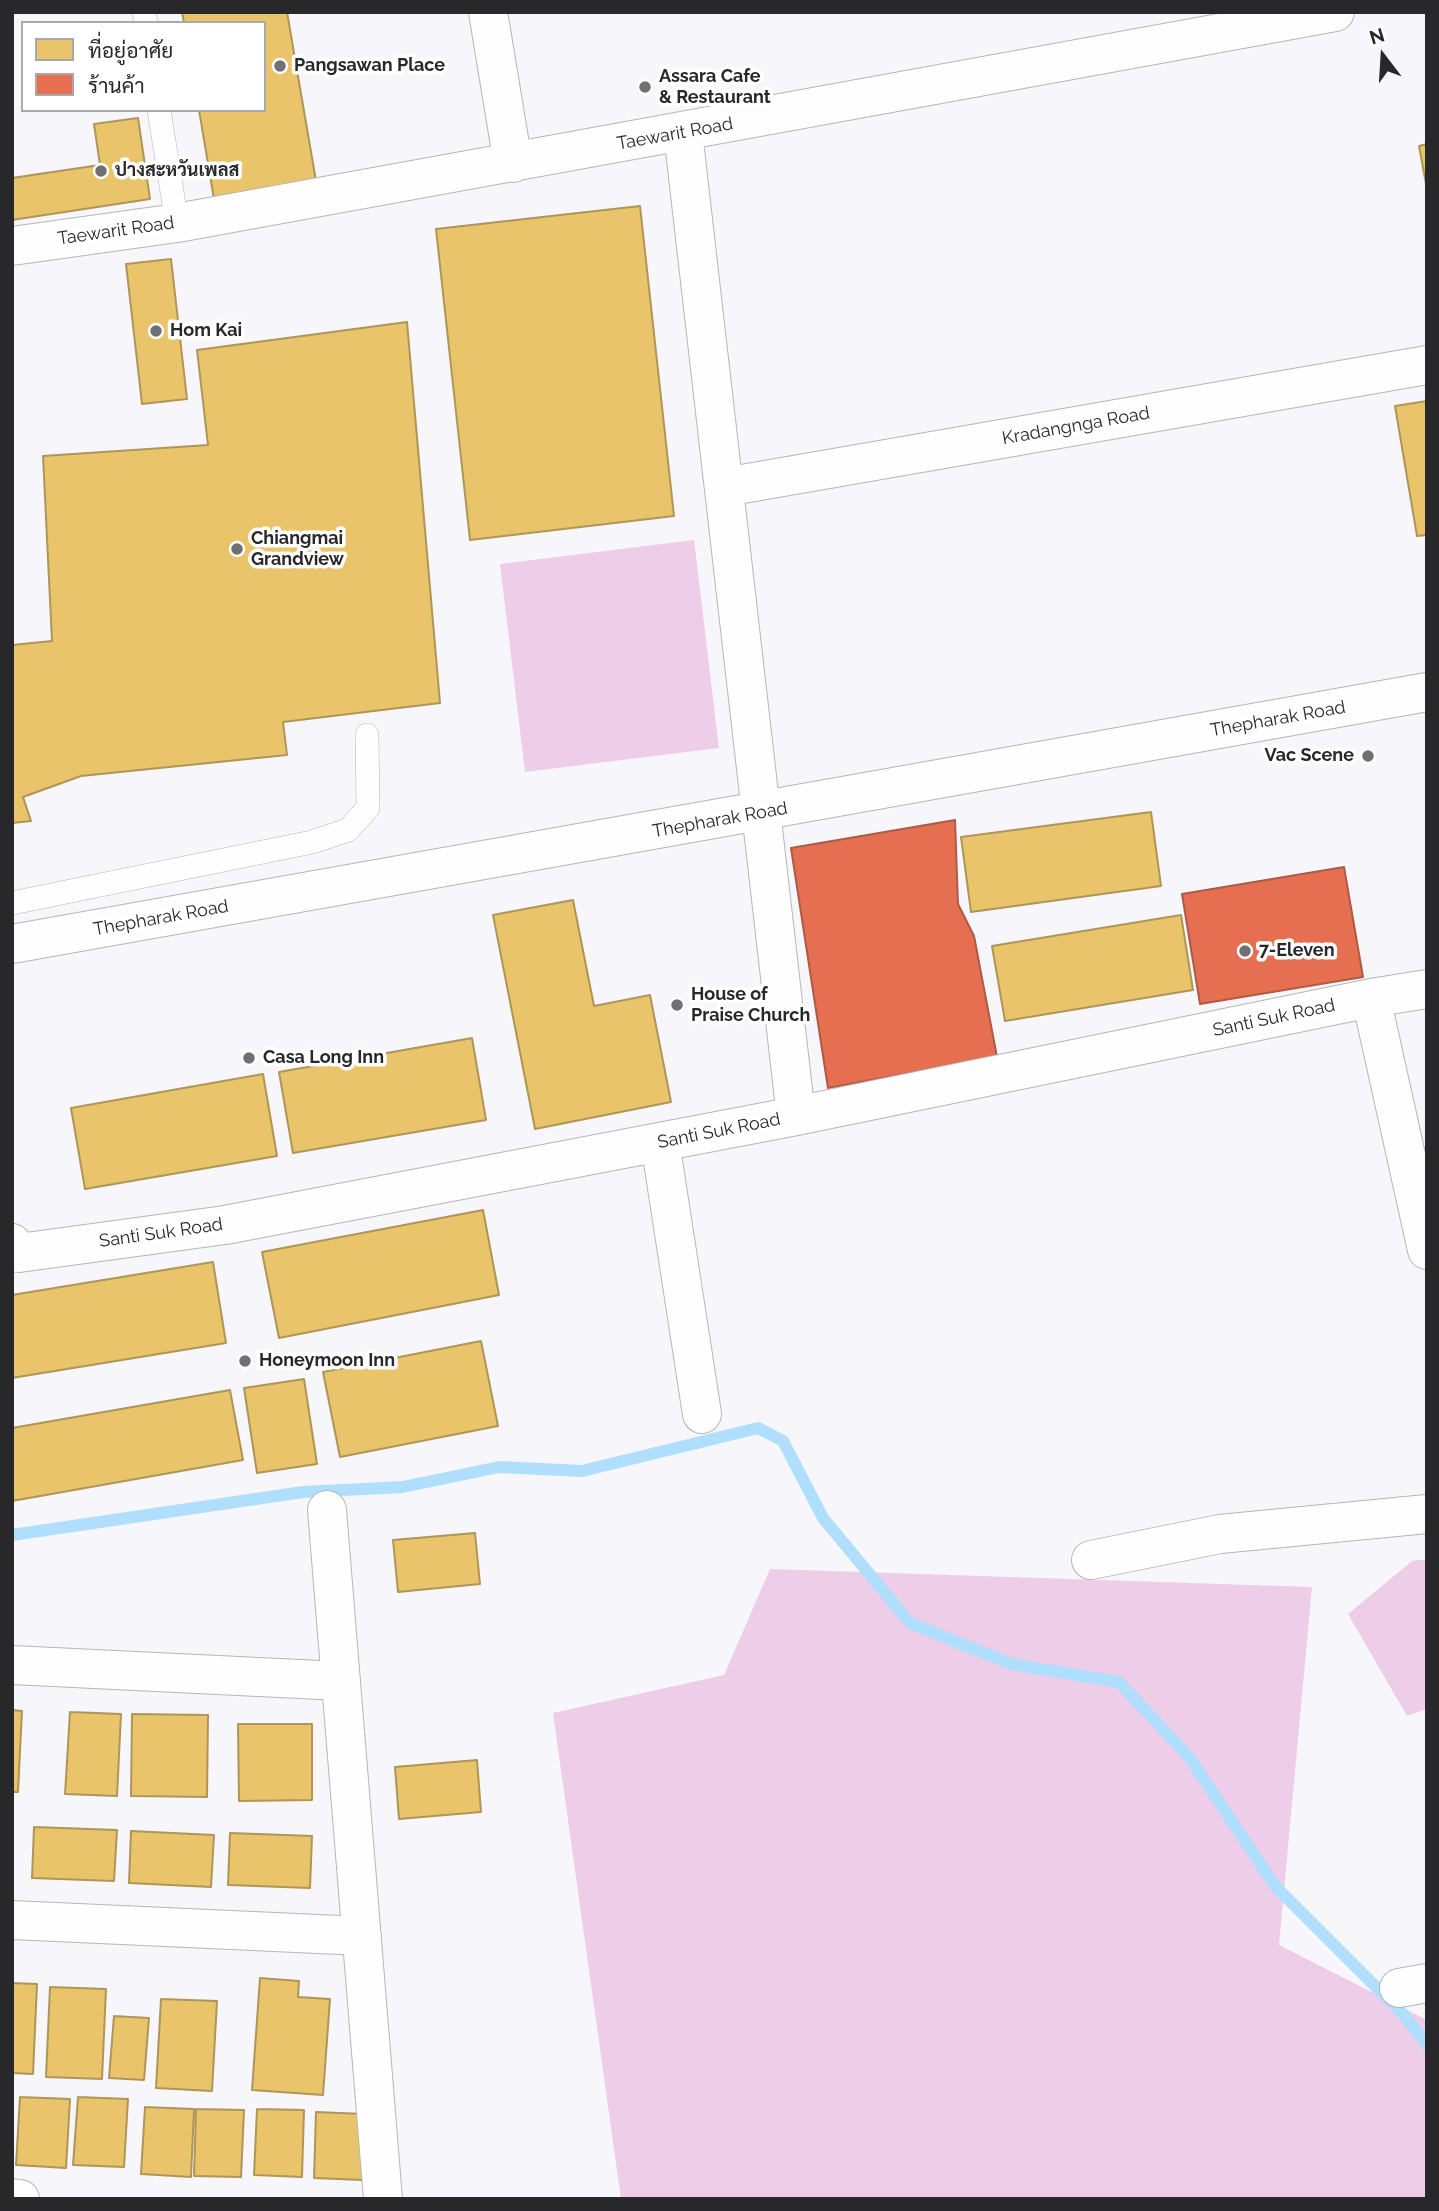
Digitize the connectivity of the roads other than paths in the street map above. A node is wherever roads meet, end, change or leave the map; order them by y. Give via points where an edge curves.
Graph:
1 (488, 12) edge
2 (1335, 12) edge
3 (159, 112) edge
4 (683, 133) junction
5 (513, 163) junction
6 (177, 223) junction
7 (12, 246) edge
8 (1427, 365) edge
9 (725, 487) junction
10 (1427, 692) edge
11 (367, 735) dead end
12 (763, 813) junction
13 (12, 903) edge
14 (12, 944) edge
15 (1427, 989) edge
16 (1371, 998) junction
17 (796, 1116) junction
18 (660, 1142) junction
19 (12, 1243) edge
20 (1427, 1250) edge
21 (702, 1414) dead end
22 (327, 1510) dead end
23 (1427, 1514) edge
24 (1091, 1560) dead end
25 (12, 1665) edge
26 (341, 1681) junction
27 (12, 1920) edge
28 (362, 1936) junction
29 (12, 2198) edge
30 (20, 2199) edge
31 (383, 2199) edge

1 - 5 street
2 - 4 street, Taewarit Road
3 - 6 lane
4 - 5 street, Taewarit Road
4 - 9 street
5 - 6 street, Taewarit Road
6 - 7 street, Taewarit Road
8 - 9 street, Kradangnga Road
9 - 12 street
10 - 12 street, Thepharak Road
11 - 13 lane via 368,808 348,830 312,842
12 - 14 street, Thepharak Road
12 - 17 street
15 - 16 street, Santi Suk Road
16 - 17 street, Santi Suk Road
16 - 20 street
17 - 18 street, Santi Suk Road
18 - 19 street, Santi Suk Road via 225,1225 19,1253
18 - 21 street
22 - 26 street
23 - 24 street via 1220,1534
25 - 26 street
26 - 28 street
27 - 28 street
28 - 31 street
29 - 30 street

